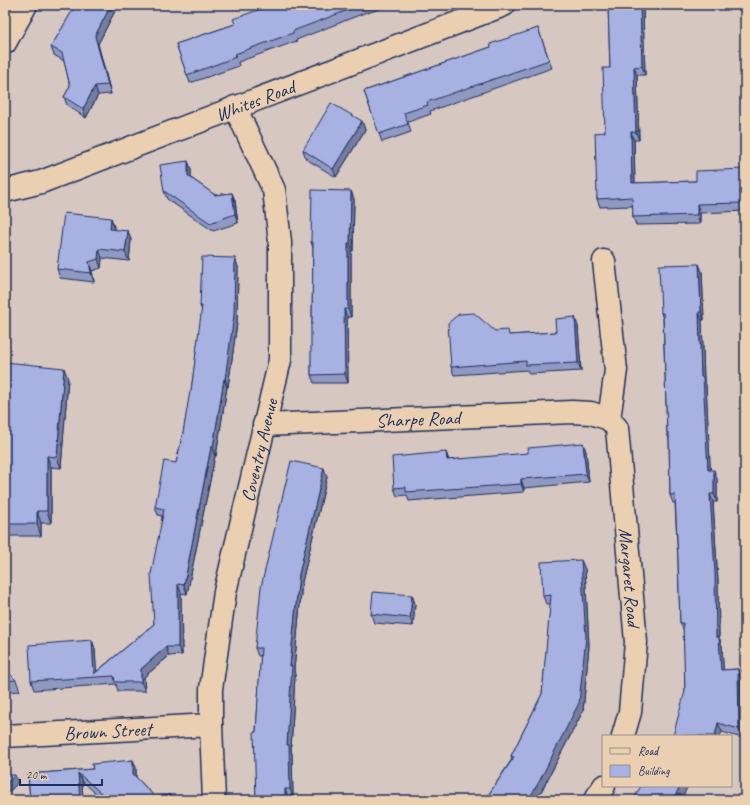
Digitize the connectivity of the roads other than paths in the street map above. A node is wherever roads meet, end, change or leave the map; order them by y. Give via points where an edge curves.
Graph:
1 (26, 5) edge
2 (504, 5) edge
3 (5, 42) edge
4 (235, 107) junction
5 (5, 191) edge
6 (604, 261) dead end
7 (609, 419) junction
8 (264, 425) junction
9 (211, 725) junction
10 (623, 735) edge
11 (5, 736) edge
12 (603, 787) edge
13 (214, 800) edge
14 (595, 800) edge

1 - 3 street
2 - 4 street, Whites Road
4 - 5 street, Whites Road via 41,182
4 - 8 street, Coventry Avenue via 274,190 280,242 280,360
6 - 7 street via 616,370
7 - 8 street, Sharpe Road via 591,413 572,412
7 - 10 street, Margaret Road via 617,428 636,642 630,712
8 - 9 street, Coventry Avenue via 225,592 211,689
9 - 11 street, Brown Street
9 - 13 street, Coventry Avenue
12 - 14 street

